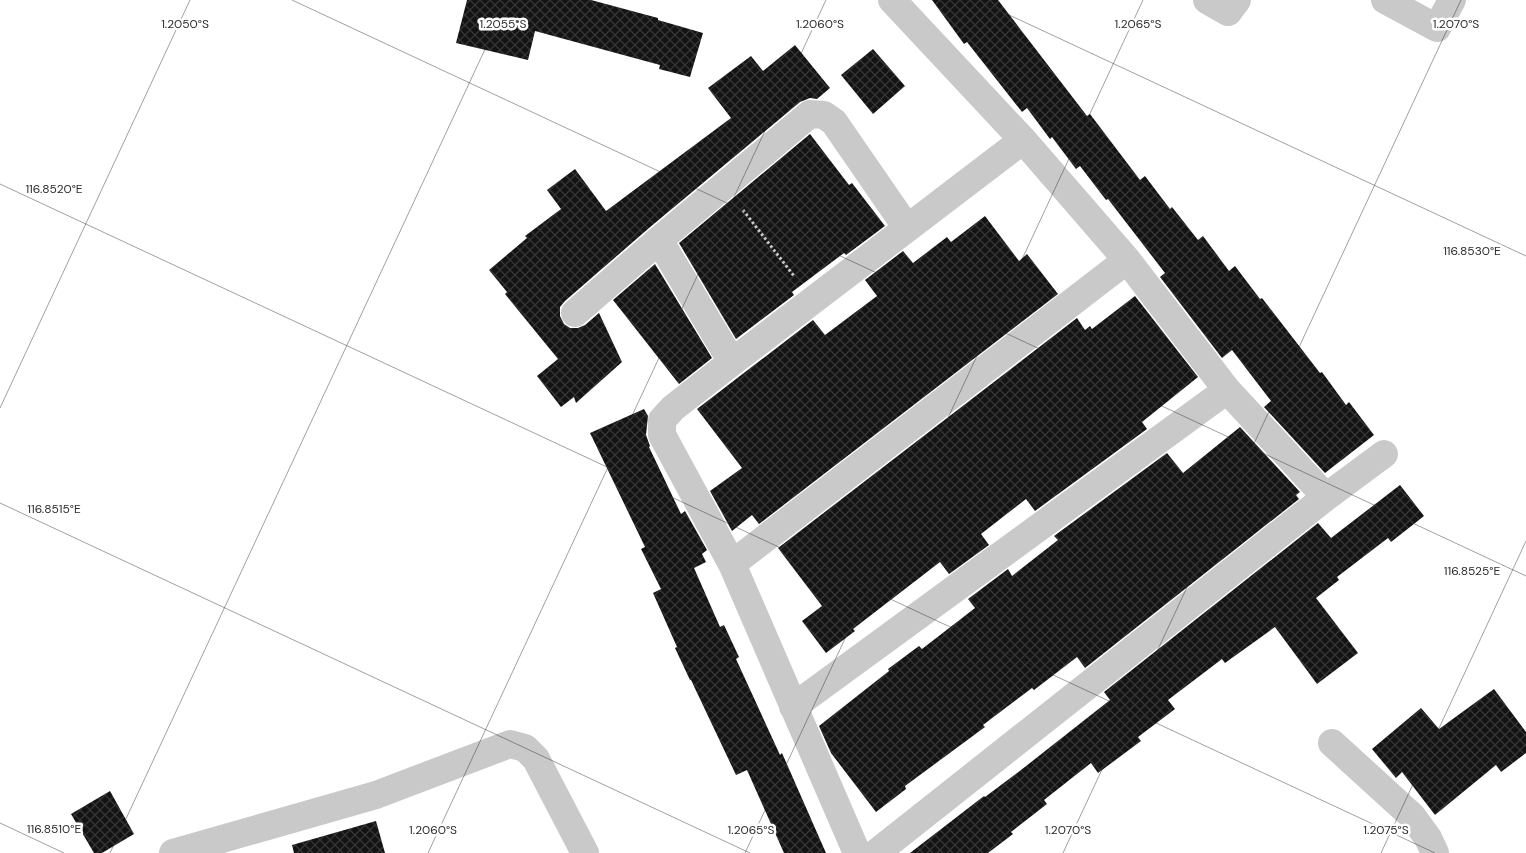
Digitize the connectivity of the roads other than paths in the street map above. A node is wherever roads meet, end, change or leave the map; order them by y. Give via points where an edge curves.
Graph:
1 (892, 0) edge
2 (1207, 0) edge
3 (1237, 0) edge
4 (1385, 0) edge
5 (1452, 0) edge
6 (1023, 140) junction
7 (907, 228) junction
8 (658, 240) junction
9 (1127, 260) junction
10 (575, 313) dead end
11 (732, 362) junction
12 (1227, 390) junction
13 (1384, 454) dead end
14 (1326, 497) junction
15 (732, 564) junction
16 (793, 707) junction
17 (1332, 743) dead end
18 (173, 853) edge
19 (585, 853) edge
20 (857, 853) edge
21 (876, 853) edge
22 (1435, 853) edge

1 - 6 street
2 - 3 street via 1228,12
4 - 5 street via 1437,28
6 - 7 street
6 - 9 street
7 - 8 street via 834,122 824,115 810,114
7 - 11 street
8 - 10 street
8 - 11 street
9 - 12 street
9 - 15 street
11 - 15 street via 673,408 662,420 662,436
12 - 14 street
12 - 16 street
13 - 14 street
14 - 21 street
15 - 16 street
16 - 20 street
17 - 22 street via 1412,816
18 - 19 street via 376,795 510,744 525,748 536,759

